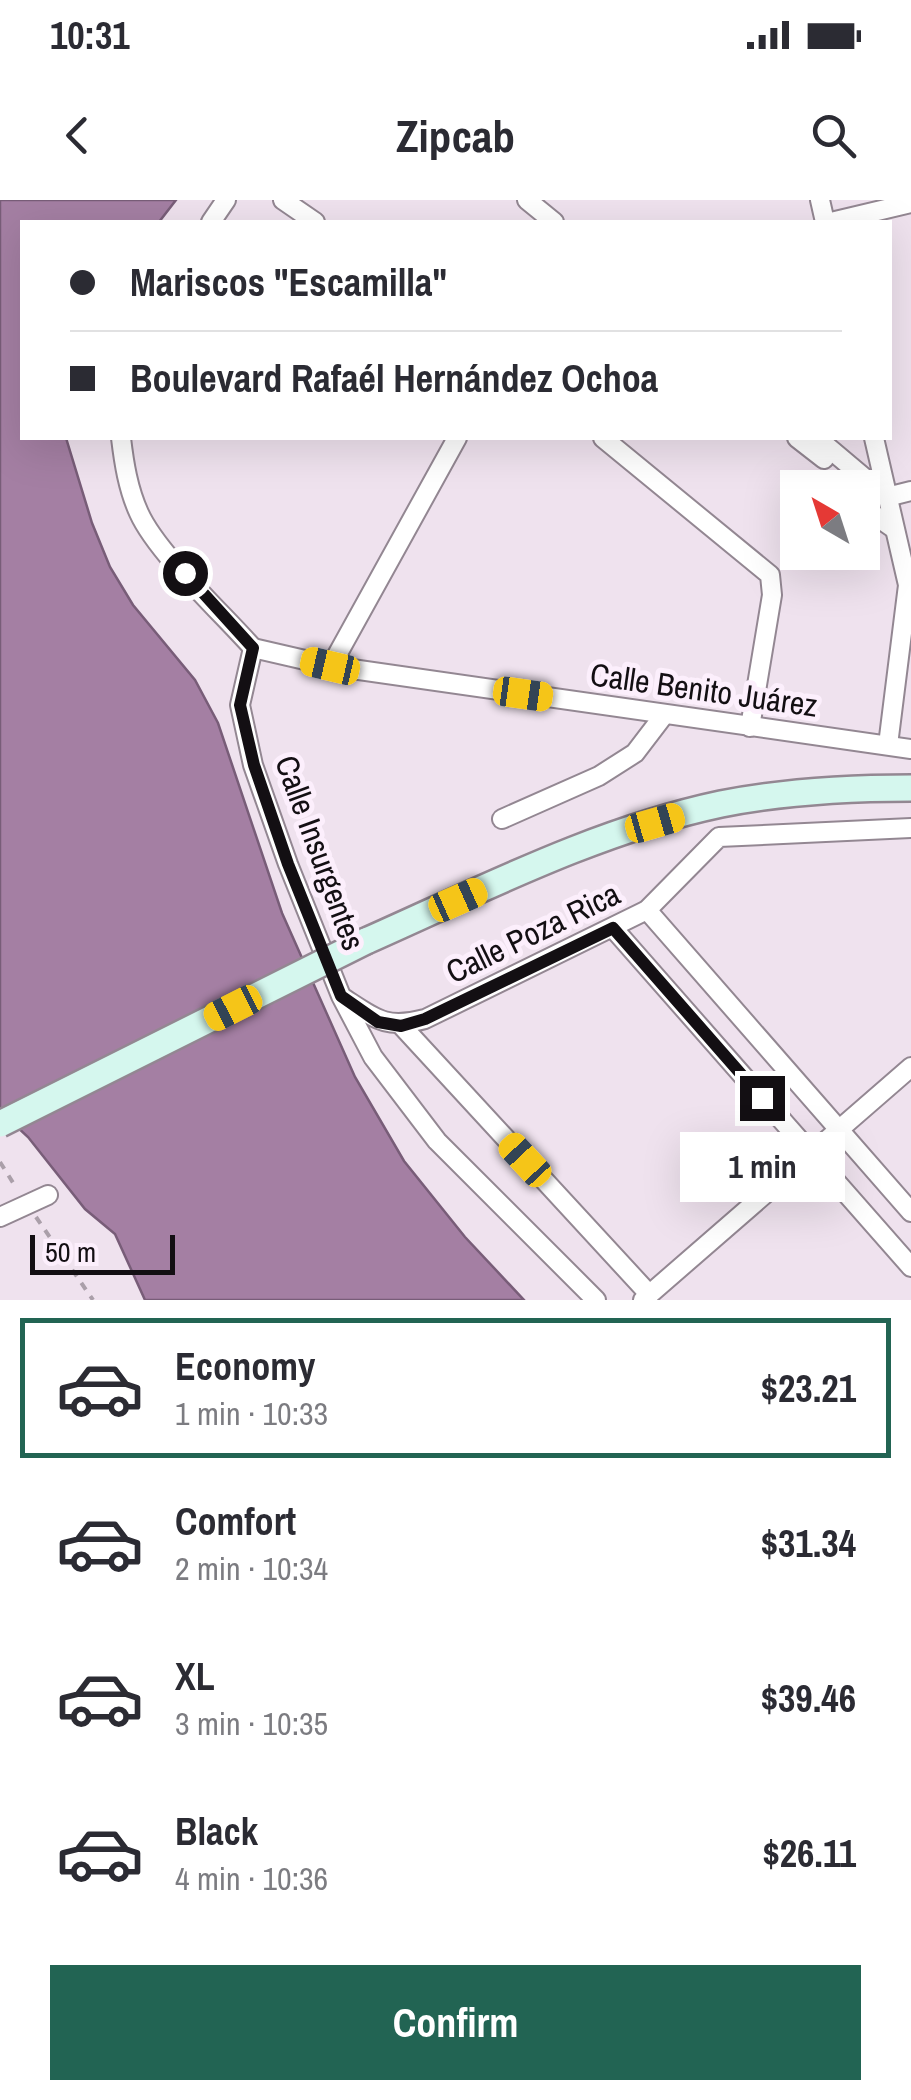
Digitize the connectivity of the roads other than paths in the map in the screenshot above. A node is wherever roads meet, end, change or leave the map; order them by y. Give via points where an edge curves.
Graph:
1 (283, 200) edge
2 (527, 200) edge
3 (911, 203) edge
4 (312, 220) edge
5 (552, 220) edge
6 (837, 220) edge
7 (121, 440) edge
8 (456, 440) edge
9 (605, 440) edge
10 (800, 440) edge
11 (819, 440) edge
12 (874, 440) edge
13 (838, 470) edge
14 (911, 491) edge
15 (888, 497) junction
16 (880, 519) edge
17 (893, 528) junction
18 (909, 585) edge
19 (253, 648) junction
20 (330, 666) junction
21 (664, 715) junction
22 (750, 727) junction
23 (888, 744) junction
24 (911, 748) edge
25 (911, 788) edge
26 (722, 804) junction
27 (502, 819) dead end
28 (911, 828) edge
29 (719, 837) junction
30 (647, 910) junction
31 (613, 928) junction
32 (341, 996) junction
33 (401, 1026) junction
34 (911, 1066) edge
35 (0, 1124) edge
36 (836, 1130) junction
37 (811, 1154) junction
38 (48, 1195) dead end
39 (911, 1212) edge
40 (0, 1217) edge
41 (911, 1267) edge
42 (646, 1297) edge
43 (596, 1300) edge

1 - 4 street
2 - 5 street
3 - 6 street
7 - 19 street via 139,514
8 - 20 street
9 - 22 street via 770,575
10 - 13 street
11 - 15 street
12 - 15 street
14 - 15 street
15 - 17 street
16 - 17 street
17 - 18 street
18 - 23 street
19 - 20 street, Calle Benito Juárez
19 - 32 street, Calle Insurgentes via 240,705 254,765
20 - 21 street, Calle Benito Juárez
21 - 22 street, Calle Benito Juárez
21 - 27 street via 635,753 600,776
22 - 23 street, Calle Benito Juárez
23 - 24 street, Calle Benito Juárez
25 - 26 main road
26 - 29 street
26 - 35 main road, bridge via 622,832 366,941
28 - 29 street
29 - 30 street, Calle Poza Rica
30 - 31 street, Calle Poza Rica
30 - 36 street
31 - 33 street, Calle Poza Rica
31 - 37 street
32 - 33 street via 378,1022
32 - 43 street, Calle Insurgentes via 372,1058 437,1141
33 - 42 street
34 - 36 street
36 - 37 street
36 - 39 street
37 - 41 street
37 - 42 street
38 - 40 street

